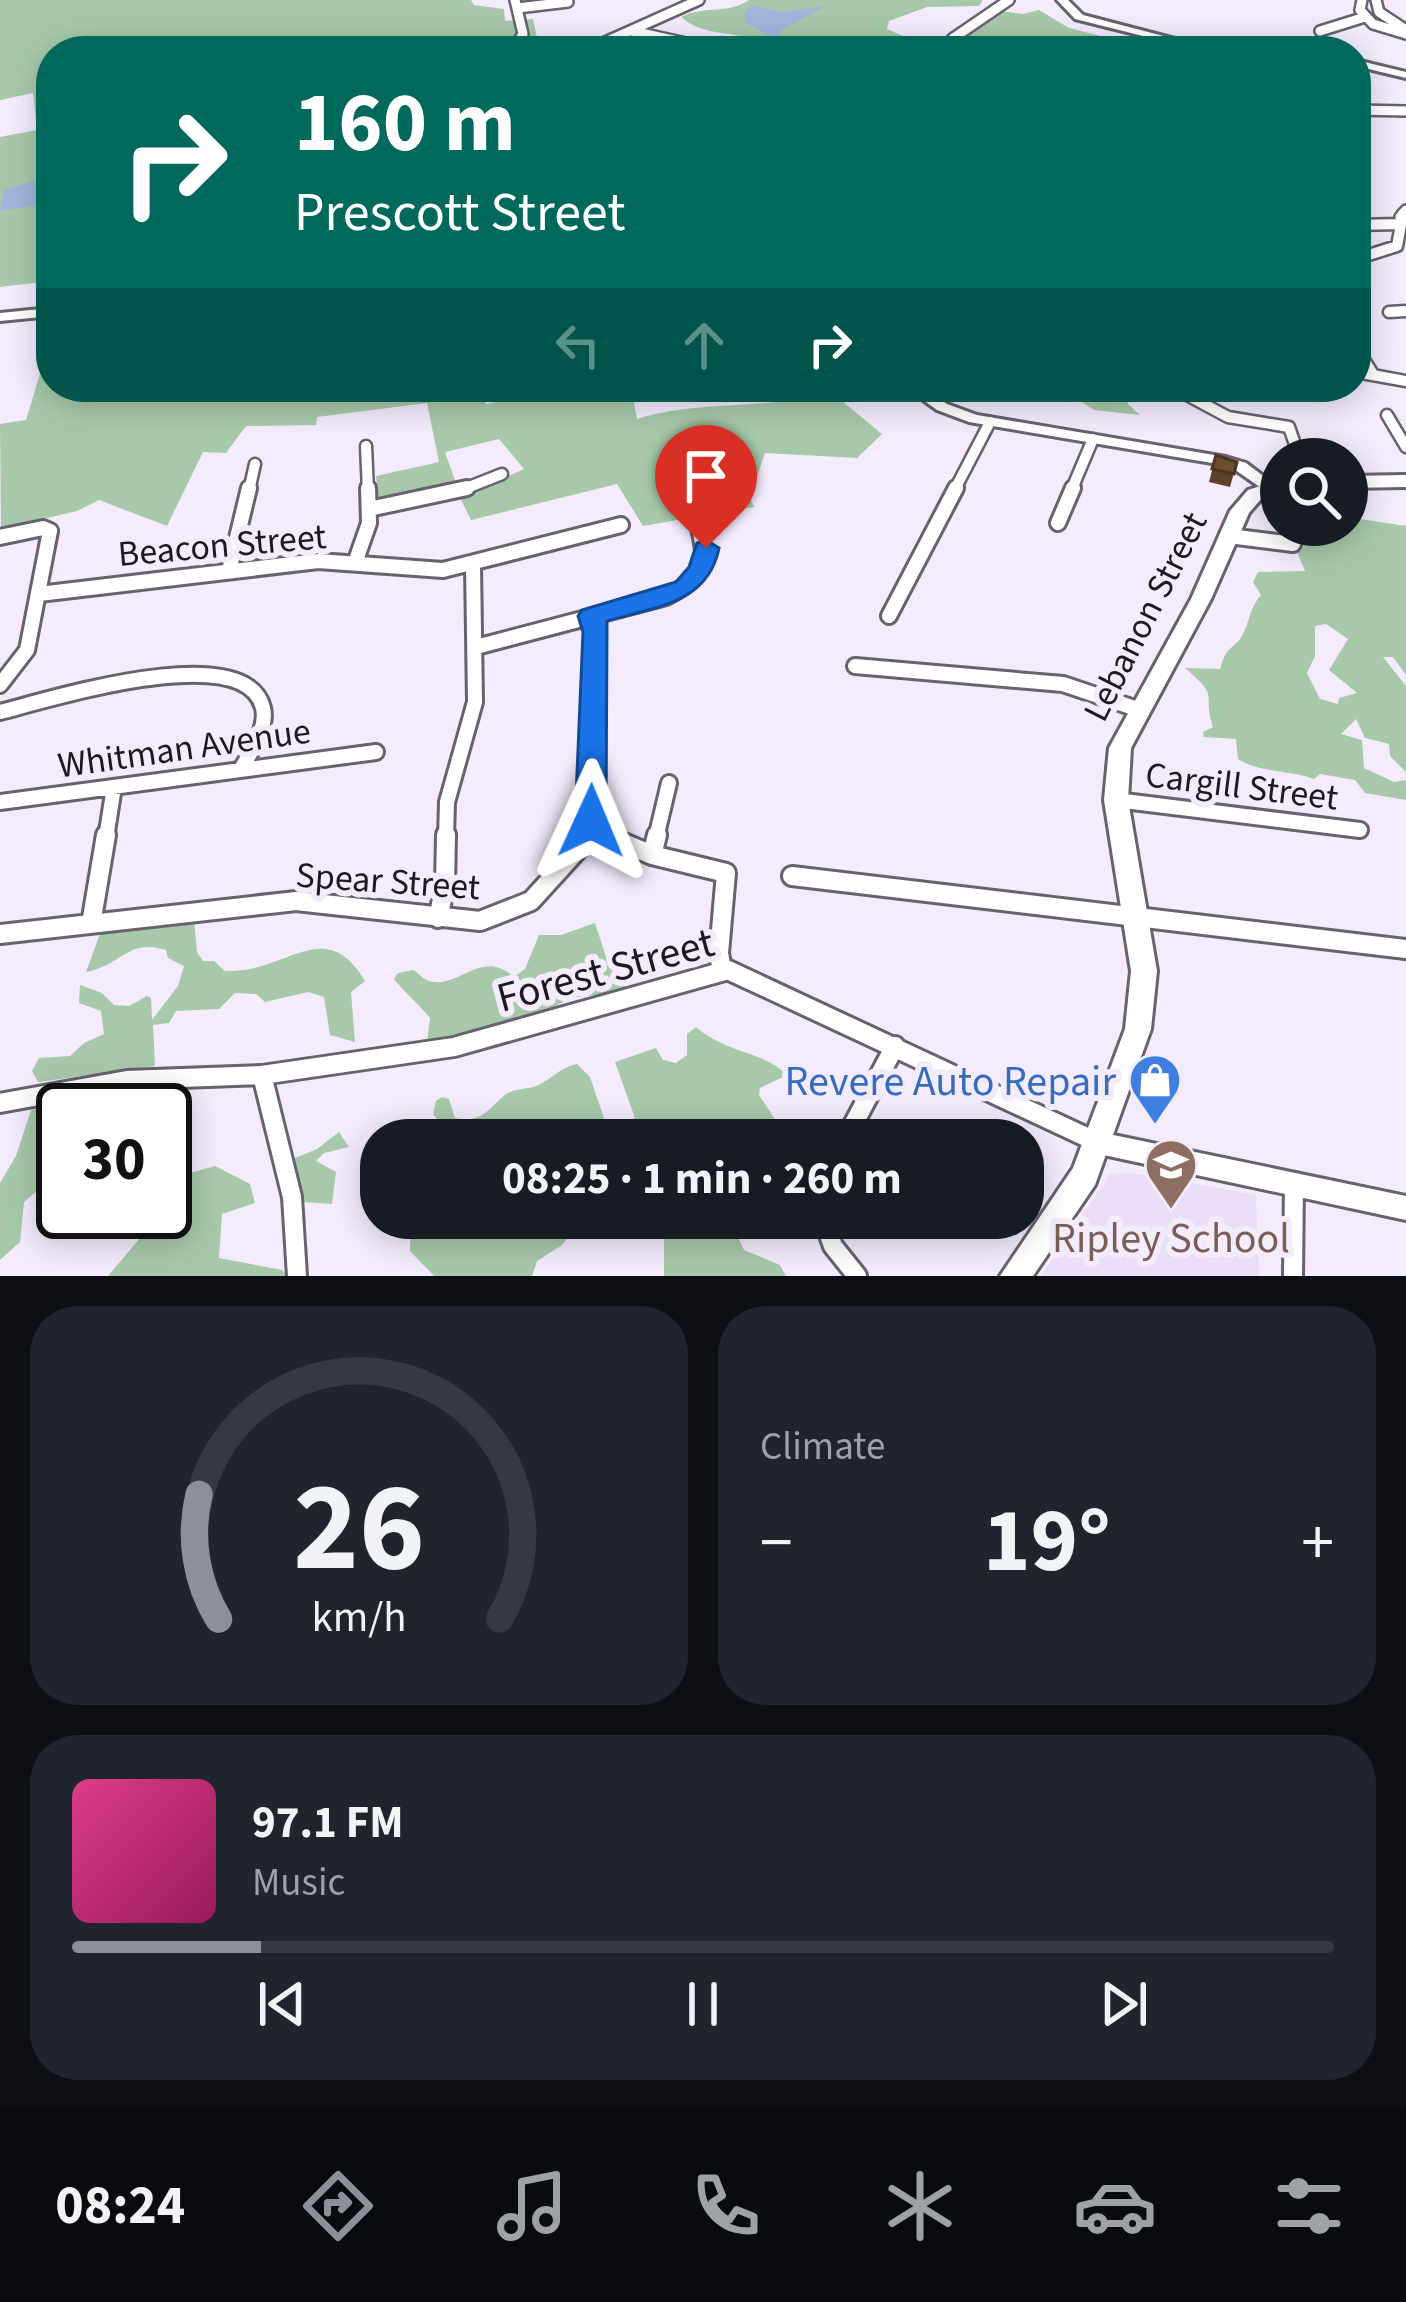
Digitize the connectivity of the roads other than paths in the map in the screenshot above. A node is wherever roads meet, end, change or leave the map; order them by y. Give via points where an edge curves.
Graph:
1 (699, 0) edge
2 (1009, 0) edge
3 (1062, 0) edge
4 (1361, 0) edge
5 (1376, 0) edge
6 (568, 2) edge
7 (516, 4) edge
8 (1365, 16) junction
9 (632, 31) junction
10 (1320, 31) dead end
11 (1406, 32) edge
12 (524, 36) edge
13 (620, 36) edge
14 (654, 36) edge
15 (956, 36) edge
16 (1156, 36) edge
17 (1371, 67) edge
18 (1406, 75) edge
19 (1371, 110) edge
20 (1406, 111) edge
21 (1406, 210) edge
22 (1399, 224) junction
23 (1371, 225) edge
24 (1371, 254) edge
25 (1406, 311) edge
26 (1389, 312) dead end
27 (36, 313) edge
28 (0, 317) edge
29 (1371, 371) edge
30 (1373, 374) joint
31 (1406, 381) edge
32 (936, 402) edge
33 (1200, 402) edge
34 (1387, 415) dead end
35 (990, 422) junction
36 (1296, 438) edge
37 (1093, 439) junction
38 (366, 446) dead end
39 (1406, 447) edge
40 (255, 464) dead end
41 (502, 474) dead end
42 (1260, 478) edge
43 (1406, 481) edge
44 (1368, 482) edge
45 (1260, 494) edge
46 (370, 509) junction
47 (697, 520) dead end
48 (1058, 523) dead end
49 (621, 525) dead end
50 (1229, 536) junction
51 (0, 537) edge
52 (1260, 540) edge
53 (355, 563) junction
54 (473, 564) junction
55 (229, 571) junction
56 (39, 594) junction
57 (592, 616) junction
58 (889, 616) dead end
59 (476, 647) junction
60 (855, 666) dead end
61 (0, 685) edge
62 (1140, 710) junction
63 (0, 712) edge
64 (376, 752) dead end
65 (242, 769) junction
66 (669, 783) dead end
67 (114, 787) junction
68 (1116, 800) junction
69 (0, 802) edge
70 (595, 830) junction
71 (1360, 830) dead end
72 (652, 855) junction
73 (792, 876) dead end
74 (1137, 916) junction
75 (437, 919) junction
76 (91, 924) junction
77 (0, 934) edge
78 (1406, 949) edge
79 (722, 971) junction
80 (895, 1046) junction
81 (262, 1076) junction
82 (0, 1102) edge
83 (856, 1119) edge
84 (1099, 1143) junction
85 (1294, 1183) junction
86 (1406, 1208) edge
87 (830, 1239) edge
88 (297, 1276) edge
89 (857, 1276) edge
90 (1015, 1276) edge
91 (1293, 1276) edge

1 - 9 street
2 - 15 street
3 - 16 street via 1079,17
4 - 8 street
5 - 11 street
6 - 7 street
7 - 12 street
8 - 10 street
8 - 11 street
9 - 13 street
9 - 14 street
17 - 18 street
19 - 20 street
21 - 22 street
22 - 23 street
22 - 24 street via 1397,245
25 - 26 street
27 - 28 street
29 - 30 street
30 - 31 street
32 - 35 street
33 - 36 street via 1224,415 1287,426
34 - 39 street
35 - 37 street
35 - 58 street
37 - 42 street via 1232,463
37 - 48 street
38 - 46 street
40 - 55 street
41 - 46 street via 448,495
43 - 44 main road
45 - 50 main road, Lebanon Street via 1245,503
46 - 53 street
47 - 57 street via 706,555 693,583
49 - 54 street, Beacon Street
50 - 52 street
50 - 62 main road, Lebanon Street
51 - 56 street via 50,531
53 - 54 street, Beacon Street via 424,570
53 - 55 street, Beacon Street
54 - 59 street
55 - 56 street, Beacon Street
56 - 61 street via 23,659
57 - 59 street
57 - 70 street
59 - 75 street via 475,702 447,802
60 - 62 street via 1063,684
62 - 68 main road, Lebanon Street via 1118,753
63 - 65 street via 178,674 227,674 251,686 262,705
64 - 65 street, Whitman Avenue
65 - 67 street, Whitman Avenue
66 - 72 street
67 - 69 street, Whitman Avenue
67 - 76 street
68 - 71 street, Cargill Street
68 - 74 main road, Lebanon Street
70 - 72 street
70 - 75 street, Spear Street via 525,905 480,921
72 - 79 street via 727,874
73 - 74 street
74 - 78 street
74 - 84 main road, Lebanon Street via 1143,1003
75 - 76 street, Spear Street via 304,901
76 - 77 street, Spear Street
79 - 80 street, Forest Street
79 - 81 street, Forest Street via 485,1041
80 - 83 street
80 - 84 street, Forest Street
81 - 82 street, Forest Street via 127,1080
81 - 88 street via 292,1193
84 - 85 street, Forest Street
84 - 90 main road, Lebanon Street
85 - 86 street, Forest Street
85 - 91 street
87 - 89 street

